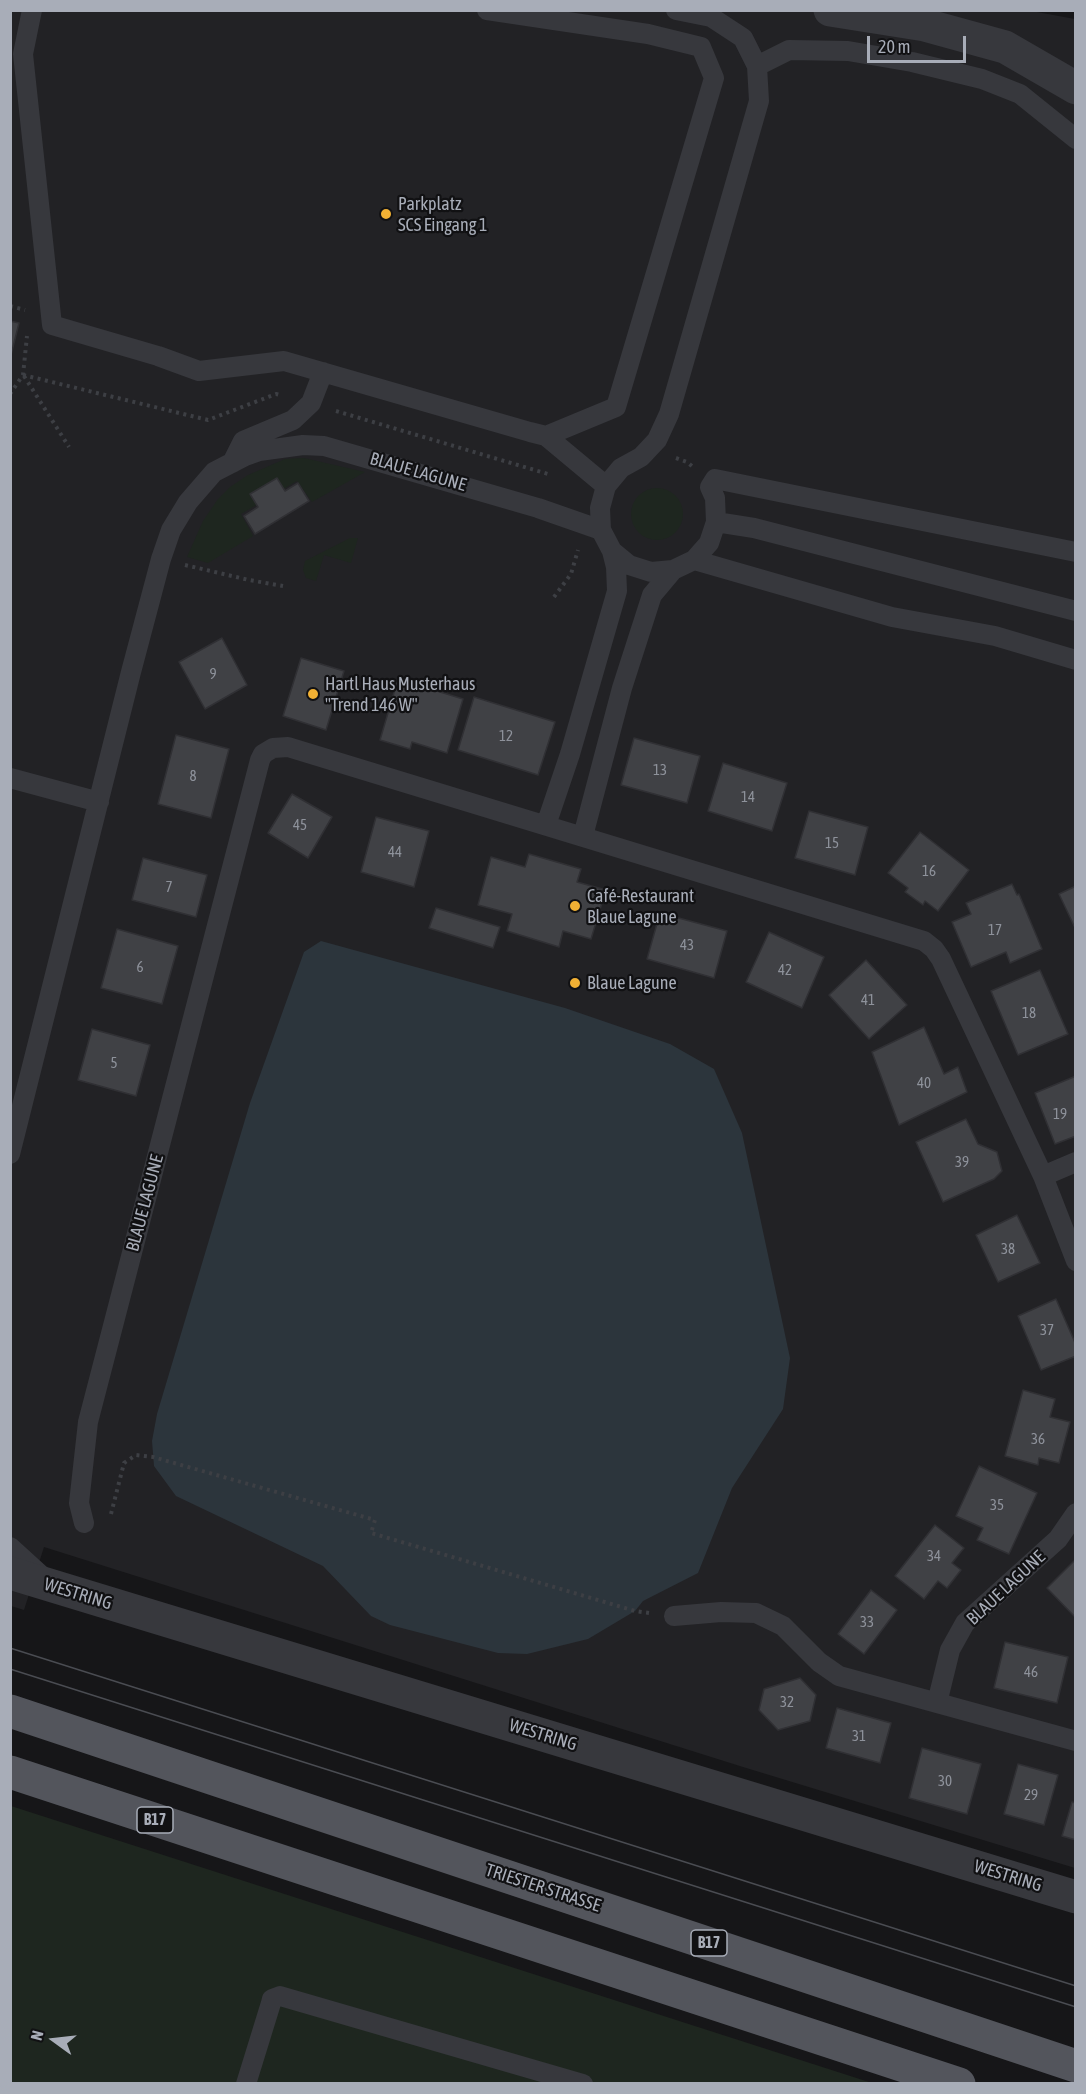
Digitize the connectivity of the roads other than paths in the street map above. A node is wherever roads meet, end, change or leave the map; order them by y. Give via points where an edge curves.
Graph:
1 (32, 10) edge
2 (486, 10) edge
3 (676, 10) edge
4 (830, 10) edge
5 (757, 66) junction
6 (1076, 88) edge
7 (1076, 140) edge
8 (323, 372) junction
9 (546, 436) junction
10 (232, 463) junction
11 (606, 486) junction
12 (716, 522) junction
13 (602, 530) junction
14 (612, 551) junction
15 (1076, 552) edge
16 (694, 560) junction
17 (674, 570) junction
18 (1076, 611) edge
19 (1076, 660) edge
20 (10, 778) edge
21 (99, 802) junction
22 (546, 825) junction
23 (583, 836) junction
24 (10, 1154) edge
25 (1076, 1162) edge
26 (1043, 1176) junction
27 (1076, 1261) edge
28 (1076, 1513) edge
29 (84, 1523) road end
30 (10, 1547) edge
31 (10, 1573) edge
32 (52, 1586) junction
33 (674, 1616) dead end
34 (937, 1703) junction
35 (10, 1711) edge
36 (1076, 1741) edge
37 (10, 1772) edge
38 (1076, 1897) edge
39 (1076, 2066) edge
40 (246, 2084) edge
41 (584, 2084) edge
42 (959, 2084) edge

1 - 8 lane via 23,54 52,325 199,371 284,361
2 - 9 lane via 648,34 700,47 714,78 616,407
3 - 5 lane via 711,17 743,38
4 - 6 street via 925,25 1005,47
5 - 7 lane via 789,50 848,51 912,62 982,79 1020,94
5 - 11 lane via 759,101 673,403 657,440 641,457 621,468
8 - 9 lane
8 - 10 lane via 311,403 292,420 243,441
9 - 11 lane
10 - 13 lane, BLAUE LAGUNE via 271,449 324,446
10 - 21 lane via 214,472 171,530
11 - 13 lane via 600,508
12 - 15 lane via 711,488 715,479
12 - 16 lane via 709,543
12 - 18 lane via 754,528
13 - 14 lane
14 - 17 lane via 640,569
14 - 22 lane via 617,591
16 - 17 lane
16 - 19 lane via 892,617 995,636
17 - 23 lane via 652,595 622,688
20 - 21 lane
21 - 24 lane
22 - 23 lane, BLAUE LAGUNE
22 - 29 lane, BLAUE LAGUNE via 288,747 278,746 263,754 88,1422 79,1503
23 - 26 lane, BLAUE LAGUNE via 924,941 941,959
25 - 26 lane
26 - 27 lane, BLAUE LAGUNE
28 - 34 lane, BLAUE LAGUNE via 1058,1539 965,1623 950,1650
30 - 32 lane
31 - 32 street, WESTRING
32 - 38 street, WESTRING
33 - 34 lane via 756,1612 783,1626 839,1676
34 - 36 lane
35 - 39 main road, TRIESTER STRASSE / B17
37 - 42 main road, B17
40 - 41 lane via 272,1999 280,1996

